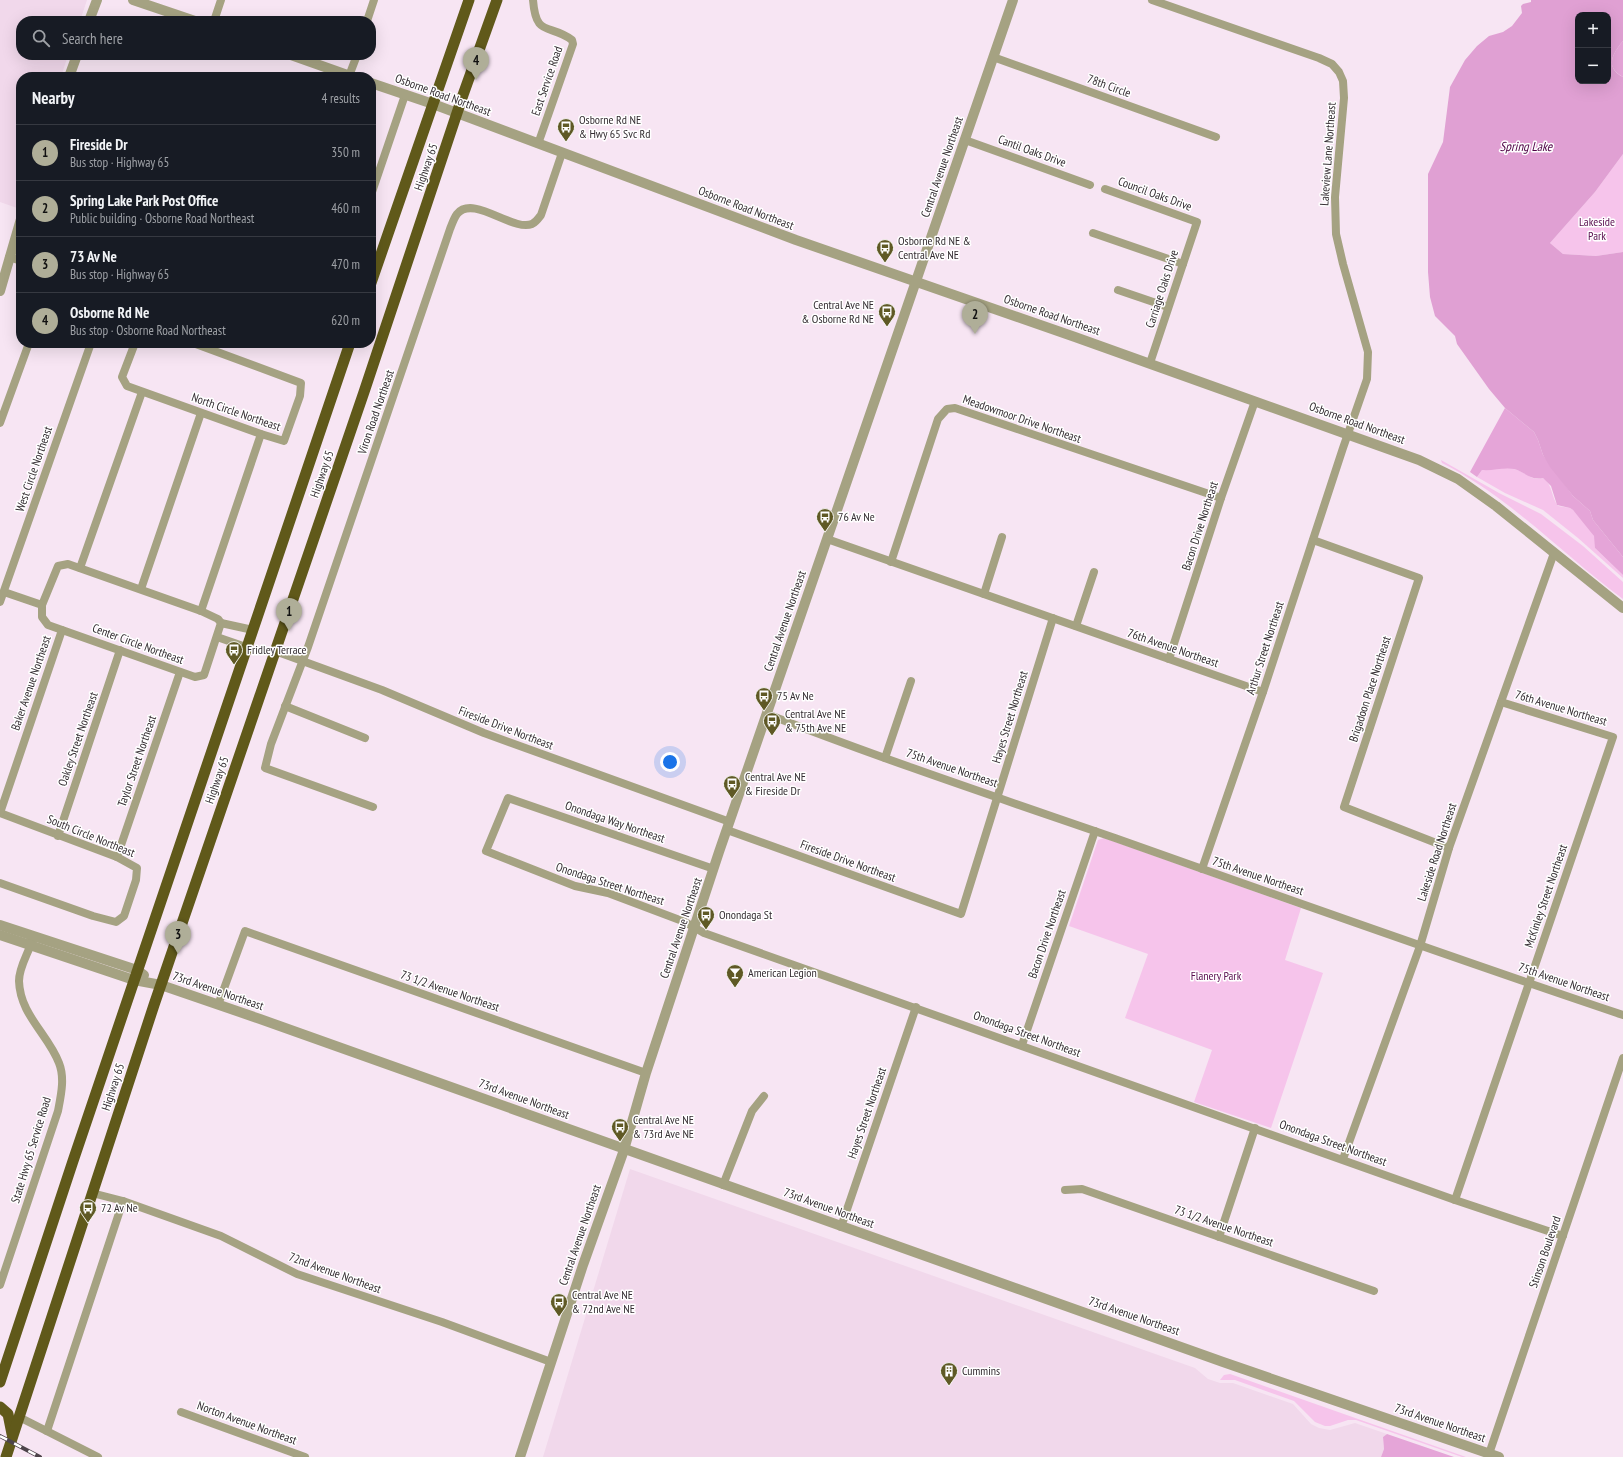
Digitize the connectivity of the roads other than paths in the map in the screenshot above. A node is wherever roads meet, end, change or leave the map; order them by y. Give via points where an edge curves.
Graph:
1 (97, 0) edge
2 (133, 0) edge
3 (221, 0) edge
4 (374, 0) edge
5 (469, 0) edge
6 (497, 0) edge
7 (533, 0) edge
8 (1013, 0) edge
9 (1152, 0) edge
10 (91, 16) edge
11 (180, 16) edge
12 (216, 16) edge
13 (369, 16) edge
14 (993, 57) junction
15 (75, 60) edge
16 (305, 60) edge
17 (356, 60) edge
18 (71, 72) edge
19 (340, 72) edge
20 (352, 72) edge
21 (376, 85) edge
22 (405, 95) junction
23 (433, 104) junction
24 (457, 114) junction
25 (1216, 137) dead end
26 (965, 140) junction
27 (538, 144) junction
28 (562, 153) junction
29 (376, 180) edge
30 (1090, 185) dead end
31 (1105, 189) dead end
32 (1197, 222) joint
33 (1093, 232) dead end
34 (16, 236) edge
35 (10, 257) junction
36 (16, 259) edge
37 (1183, 264) junction
38 (376, 269) edge
39 (916, 282) junction
40 (1118, 290) dead end
41 (0, 291) edge
42 (1168, 307) junction
43 (27, 348) edge
44 (88, 348) edge
45 (132, 348) edge
46 (208, 348) edge
47 (348, 348) edge
48 (1150, 363) junction
49 (142, 392) junction
50 (1255, 401) junction
51 (201, 413) junction
52 (0, 423) edge
53 (261, 434) junction
54 (1349, 434) junction
55 (1221, 498) junction
56 (1002, 537) dead end
57 (827, 539) junction
58 (1313, 540) junction
59 (1554, 554) junction
60 (891, 562) junction
61 (80, 568) junction
62 (1094, 572) dead end
63 (141, 589) junction
64 (4, 592) junction
65 (984, 594) junction
66 (0, 602) edge
67 (42, 605) junction
68 (1623, 608) edge
69 (201, 611) junction
70 (1053, 618) junction
71 (222, 623) junction
72 (1076, 626) junction
73 (62, 630) junction
74 (252, 630) junction
75 (217, 637) junction
76 (246, 647) junction
77 (120, 650) junction
78 (275, 651) junction
79 (1169, 659) junction
80 (303, 661) junction
81 (180, 672) junction
82 (911, 680) dead end
83 (1263, 692) junction
84 (1501, 702) junction
85 (285, 706) junction
86 (767, 714) junction
87 (1613, 737) joint
88 (365, 738) dead end
89 (885, 758) junction
90 (998, 797) junction
91 (508, 798) joint
92 (373, 807) dead end
93 (0, 813) edge
94 (728, 826) junction
95 (1095, 831) junction
96 (58, 836) junction
97 (1449, 848) junction
98 (117, 857) junction
99 (714, 869) junction
100 (1202, 869) junction
101 (0, 883) edge
102 (961, 914) joint
103 (0, 925) edge
104 (695, 928) junction
105 (0, 935) edge
106 (32, 941) junction
107 (1420, 946) junction
108 (136, 975) junction
109 (1529, 984) junction
110 (160, 986) junction
111 (218, 1005) junction
112 (916, 1007) junction
113 (1623, 1015) edge
114 (1022, 1045) junction
115 (1623, 1058) edge
116 (646, 1073) junction
117 (764, 1096) dead end
118 (1255, 1128) junction
119 (624, 1150) junction
120 (1343, 1159) junction
121 (723, 1184) junction
122 (1065, 1190) dead end
123 (92, 1193) junction
124 (1455, 1200) junction
125 (123, 1201) junction
126 (841, 1227) junction
127 (1219, 1236) junction
128 (1563, 1236) junction
129 (0, 1285) edge
130 (1374, 1291) dead end
131 (551, 1362) junction
132 (0, 1382) edge
133 (0, 1407) edge
134 (181, 1412) dead end
135 (19, 1417) junction
136 (47, 1431) junction
137 (13, 1435) junction
138 (1489, 1454) junction
139 (6, 1457) edge
140 (98, 1457) edge
141 (305, 1457) edge
142 (520, 1457) edge
143 (1499, 1457) edge

1 - 10 street
2 - 11 street
3 - 12 street
4 - 13 street
5 - 23 highway, Highway 65
6 - 24 highway, Highway 65
7 - 27 street, East Service Road via 538,23 542,28 567,36 573,44
8 - 14 street, Central Avenue Northeast
9 - 54 street, Lakeview Lane Northeast via 1319,58 1332,64 1341,76 1344,98 1336,197 1336,234 1342,264 1368,352 1367,379
14 - 25 street, 78th Circle
14 - 26 street, Central Avenue Northeast
15 - 18 street
16 - 19 street
17 - 20 street
21 - 22 street, Osborne Road Northeast
22 - 23 street, Osborne Road Northeast
22 - 29 street
23 - 24 street, Osborne Road Northeast
23 - 38 highway, Highway 65
24 - 27 street, Osborne Road Northeast
24 - 78 highway, Highway 65
26 - 30 street, Cantil Oaks Drive
26 - 39 street, Central Avenue Northeast
27 - 28 street, Osborne Road Northeast
28 - 39 street, Osborne Road Northeast
28 - 80 street, Viron Road Northeast via 541,215 531,224 520,224 470,208 457,214
31 - 32 street, Council Oaks Drive
32 - 37 street, Carriage Oaks Drive
33 - 37 street
34 - 35 street
35 - 36 street
35 - 41 street
37 - 42 street, Carriage Oaks Drive
39 - 48 street, Osborne Road Northeast
39 - 57 street, Central Avenue Northeast
40 - 42 street
42 - 48 street, Carriage Oaks Drive
43 - 52 street
44 - 64 street, West Circle Northeast
45 - 49 street, North Circle Northeast via 122,377 127,386
46 - 53 street, North Circle Northeast via 301,382 300,396 284,441
47 - 74 highway, Highway 65
48 - 50 street, Osborne Road Northeast
49 - 51 street, North Circle Northeast
49 - 61 street
50 - 54 street, Osborne Road Northeast
50 - 55 street, Bacon Drive Northeast
51 - 53 street, North Circle Northeast
51 - 63 street
53 - 69 street
54 - 58 street, Arthur Street Northeast
54 - 59 street, Osborne Road Northeast via 1419,460 1458,479 1496,506
55 - 60 street, Meadowmoor Drive Northeast via 955,408 947,409 938,419
55 - 79 street, Bacon Drive Northeast
56 - 65 street
57 - 60 street, 76th Avenue Northeast
57 - 86 street, Central Avenue Northeast
58 - 83 street, Arthur Street Northeast
58 - 97 street, Brigadoon Place Northeast via 1419,578 1344,807
59 - 68 street, Osborne Road Northeast
59 - 84 street, Lakeside Road Northeast
60 - 65 street, 76th Avenue Northeast
61 - 63 street
61 - 67 street via 68,564 58,566
62 - 72 street
63 - 69 street
64 - 66 street, West Circle Northeast
64 - 67 street
65 - 70 street, 76th Avenue Northeast
67 - 73 street, Center Circle Northeast via 42,617 48,625
69 - 71 street
70 - 72 street, 76th Avenue Northeast
70 - 90 street, Hayes Street Northeast
71 - 74 street
71 - 75 street, Center Circle Northeast
72 - 79 street, 76th Avenue Northeast
73 - 77 street, Center Circle Northeast
73 - 93 street, Baker Avenue Northeast
74 - 76 highway, Highway 65
75 - 76 street
75 - 81 street, Center Circle Northeast via 204,675 195,677
76 - 108 highway, Highway 65
77 - 81 street, Center Circle Northeast
77 - 96 street, Oakley Street Northeast
78 - 80 street, Fireside Drive Northeast
78 - 110 highway, Highway 65
79 - 83 street, 76th Avenue Northeast
80 - 85 street, Viron Road Northeast
80 - 94 street, Fireside Drive Northeast
81 - 98 street, Taylor Street Northeast
82 - 89 street
83 - 100 street, Arthur Street Northeast
84 - 87 street, 76th Avenue Northeast
84 - 97 street, Lakeside Road Northeast
85 - 88 street
85 - 92 street, Viron Road Northeast via 271,744 266,768
86 - 89 street, 75th Avenue Northeast
86 - 94 street, Central Avenue Northeast
87 - 109 street, McKinley Street Northeast
89 - 90 street, 75th Avenue Northeast
90 - 95 street, 75th Avenue Northeast
90 - 102 street, Hayes Street Northeast
91 - 99 street, Onondaga Way Northeast
91 - 104 street, Onondaga Street Northeast via 486,851 576,886 615,896
93 - 96 street, South Circle Northeast
94 - 99 street, Central Avenue Northeast
94 - 102 street, Fireside Drive Northeast
95 - 100 street, 75th Avenue Northeast
95 - 114 street, Bacon Drive Northeast
96 - 98 street, South Circle Northeast
97 - 107 street, Lakeside Road Northeast
98 - 101 street, South Circle Northeast via 137,868 136,880 124,916 116,922
99 - 104 street, Central Avenue Northeast
100 - 107 street, 75th Avenue Northeast
103 - 106 street, 73rd Avenue Northeast
104 - 112 street, Onondaga Street Northeast
104 - 116 street, Central Avenue Northeast
105 - 106 street, 73rd Avenue Northeast
106 - 108 street, 73rd Avenue Northeast
106 - 129 street, State Hwy 65 Service Road via 25,955 19,980 21,993 32,1021 59,1063 63,1086 58,1111
107 - 109 street, 75th Avenue Northeast
107 - 120 street, Lakeside Road Northeast
108 - 110 street, 73rd Avenue Northeast
108 - 132 highway, Highway 65
109 - 113 street, 75th Avenue Northeast
109 - 124 street, McKinley Street Northeast
110 - 111 street, 73rd Avenue Northeast
110 - 123 highway, Highway 65
111 - 116 street, 73 1/2 Avenue Northeast via 245,931
111 - 119 street, 73rd Avenue Northeast
112 - 114 street, Onondaga Street Northeast
112 - 126 street, Hayes Street Northeast
114 - 118 street, Onondaga Street Northeast
115 - 128 street, Stinson Boulevard
116 - 119 street, Central Avenue Northeast
117 - 121 street via 752,1110
118 - 120 street, Onondaga Street Northeast
118 - 127 street
119 - 121 street, 73rd Avenue Northeast
119 - 131 street, Central Avenue Northeast
120 - 124 street, Onondaga Street Northeast
121 - 126 street, 73rd Avenue Northeast
122 - 127 street, 73 1/2 Avenue Northeast via 1082,1189
123 - 125 street, 72nd Avenue Northeast
123 - 135 highway, Highway 65
124 - 128 street, Onondaga Street Northeast
125 - 131 street, 72nd Avenue Northeast via 222,1236 297,1274 442,1322
125 - 136 street
126 - 138 street, 73rd Avenue Northeast
127 - 130 street, 73 1/2 Avenue Northeast
128 - 138 street, Stinson Boulevard
131 - 142 street, Central Avenue Northeast
133 - 137 highway via 8,1414
134 - 141 street, Norton Avenue Northeast
135 - 136 street
135 - 137 highway, Highway 65
136 - 140 street
137 - 139 highway, Highway 65
138 - 143 street, 73rd Avenue Northeast

